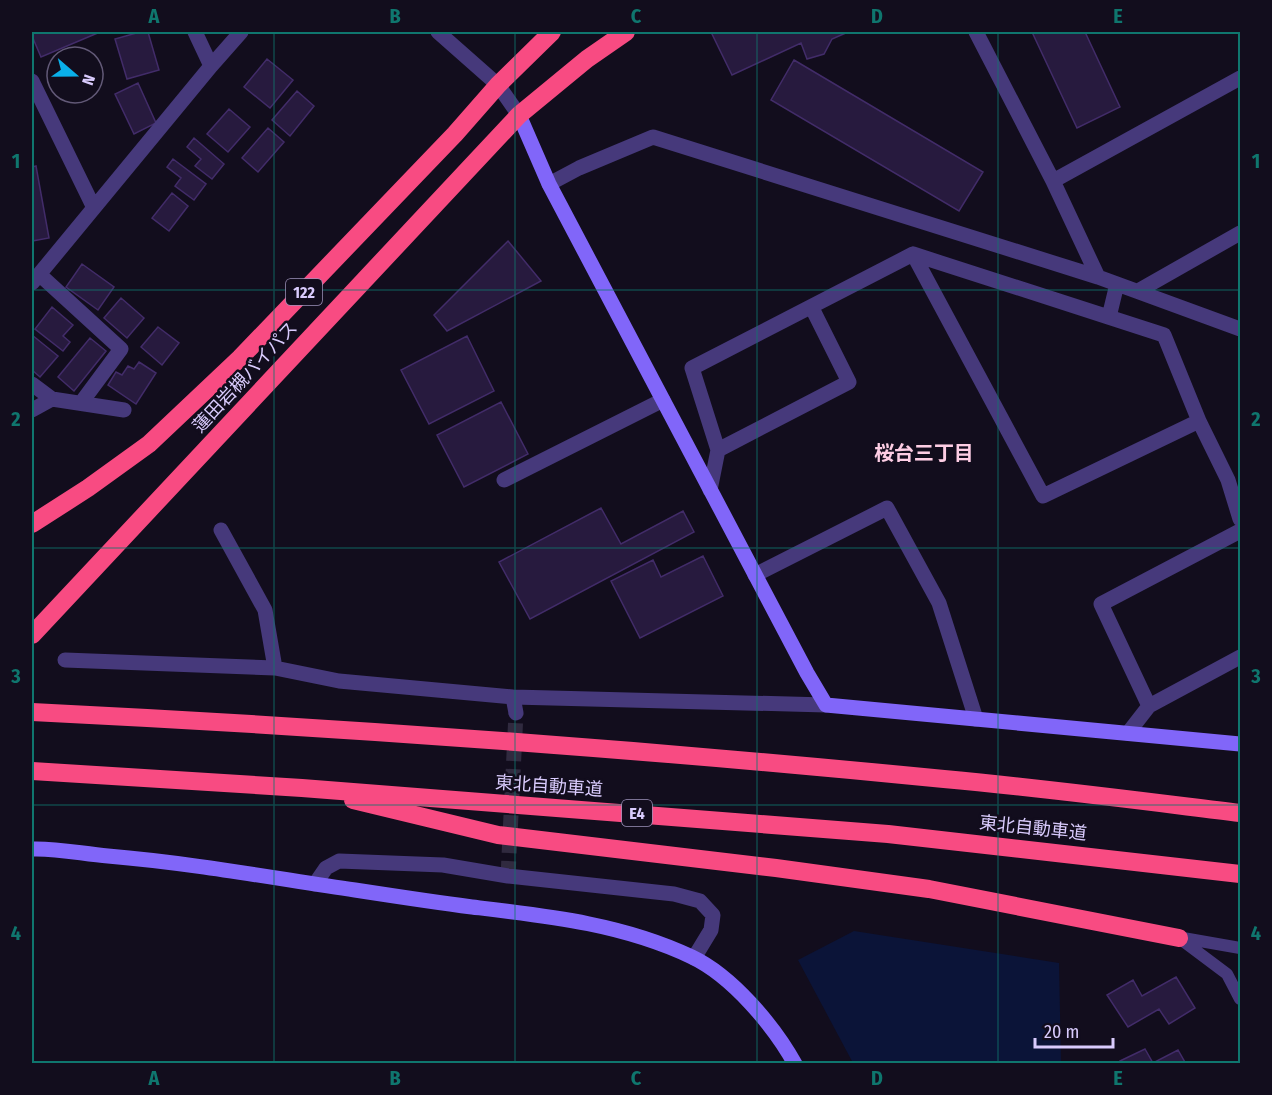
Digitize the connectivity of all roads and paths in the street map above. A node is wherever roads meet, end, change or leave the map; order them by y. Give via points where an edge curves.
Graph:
1 (195, 32) edge
2 (241, 32) edge
3 (438, 32) edge
4 (552, 32) edge
5 (626, 32) edge
6 (976, 32) edge
7 (211, 66) junction
8 (1240, 78) edge
9 (32, 81) edge
10 (498, 85) junction
11 (519, 115) junction
12 (1053, 181) junction
13 (549, 184) junction
14 (93, 206) junction
15 (1240, 233) edge
16 (913, 254) junction
17 (1098, 277) junction
18 (35, 278) edge
19 (1117, 284) junction
20 (1138, 291) junction
21 (812, 308) junction
22 (1108, 317) junction
23 (1240, 329) edge
24 (32, 384) edge
25 (52, 399) junction
26 (663, 400) junction
27 (81, 403) junction
28 (32, 410) edge
29 (124, 410) dead end
30 (1199, 420) junction
31 (718, 450) junction
32 (1234, 476) edge
33 (504, 480) dead end
34 (710, 490) junction
35 (1240, 519) edge
36 (32, 524) edge
37 (221, 530) dead end
38 (1240, 531) edge
39 (755, 575) junction
40 (32, 635) edge
41 (1240, 657) edge
42 (65, 660) dead end
43 (275, 668) junction
44 (513, 697) junction
45 (826, 705) junction
46 (1149, 706) junction
47 (32, 712) edge
48 (516, 713) tunnel mouth
49 (976, 719) junction
50 (1128, 733) junction
51 (1240, 744) edge
52 (32, 771) edge
53 (302, 788) junction
54 (1240, 813) edge
55 (32, 849) edge
56 (1240, 874) edge
57 (315, 884) junction
58 (1179, 938) junction
59 (1240, 948) edge
60 (694, 958) junction
61 (1240, 999) edge
62 (795, 1064) edge

1 - 7 street
2 - 7 street
3 - 10 street
4 - 10 highway, 蓮田岩槻バイパス / 122
5 - 11 highway, 蓮田岩槻バイパス / 122
6 - 12 street
7 - 14 street
8 - 12 street
9 - 14 street
10 - 11 street
10 - 36 highway, 蓮田岩槻バイパス / 122 via 361,233 149,444
11 - 13 street
11 - 40 highway, 蓮田岩槻バイパス / 122
12 - 17 street
13 - 17 street via 653,137
13 - 26 street
14 - 18 street
15 - 20 street
16 - 21 street
16 - 22 street
16 - 30 street via 1043,496
17 - 19 street
18 - 27 street via 121,349
19 - 20 street
19 - 22 street
20 - 23 street
21 - 31 street via 692,368
21 - 31 street via 849,382
22 - 30 street via 1164,335
24 - 25 street
25 - 27 street
25 - 28 street
26 - 33 street
26 - 34 street
27 - 29 street
30 - 32 street
31 - 34 street
32 - 35 street
34 - 39 street
37 - 43 street via 265,610
38 - 46 street via 1101,604
39 - 45 street
39 - 49 street via 887,508 939,603
41 - 46 street
42 - 43 street
43 - 44 street via 339,681
44 - 45 street
44 - 48 street
45 - 49 street
46 - 50 street
47 - 54 highway via 290,725 563,745 945,779
49 - 50 street
50 - 51 street
52 - 53 highway, 東北自動車道 / E4
53 - 56 highway, 東北自動車道 / E4 via 888,834
53 - 58 highway via 498,835 929,890
55 - 57 street via 144,859
57 - 60 street via 588,923 647,938
57 - 60 street via 326,868 339,861 443,865 674,894 700,901 714,915 711,930
58 - 59 lane
58 - 61 lane via 1227,974
60 - 62 street via 756,1008

